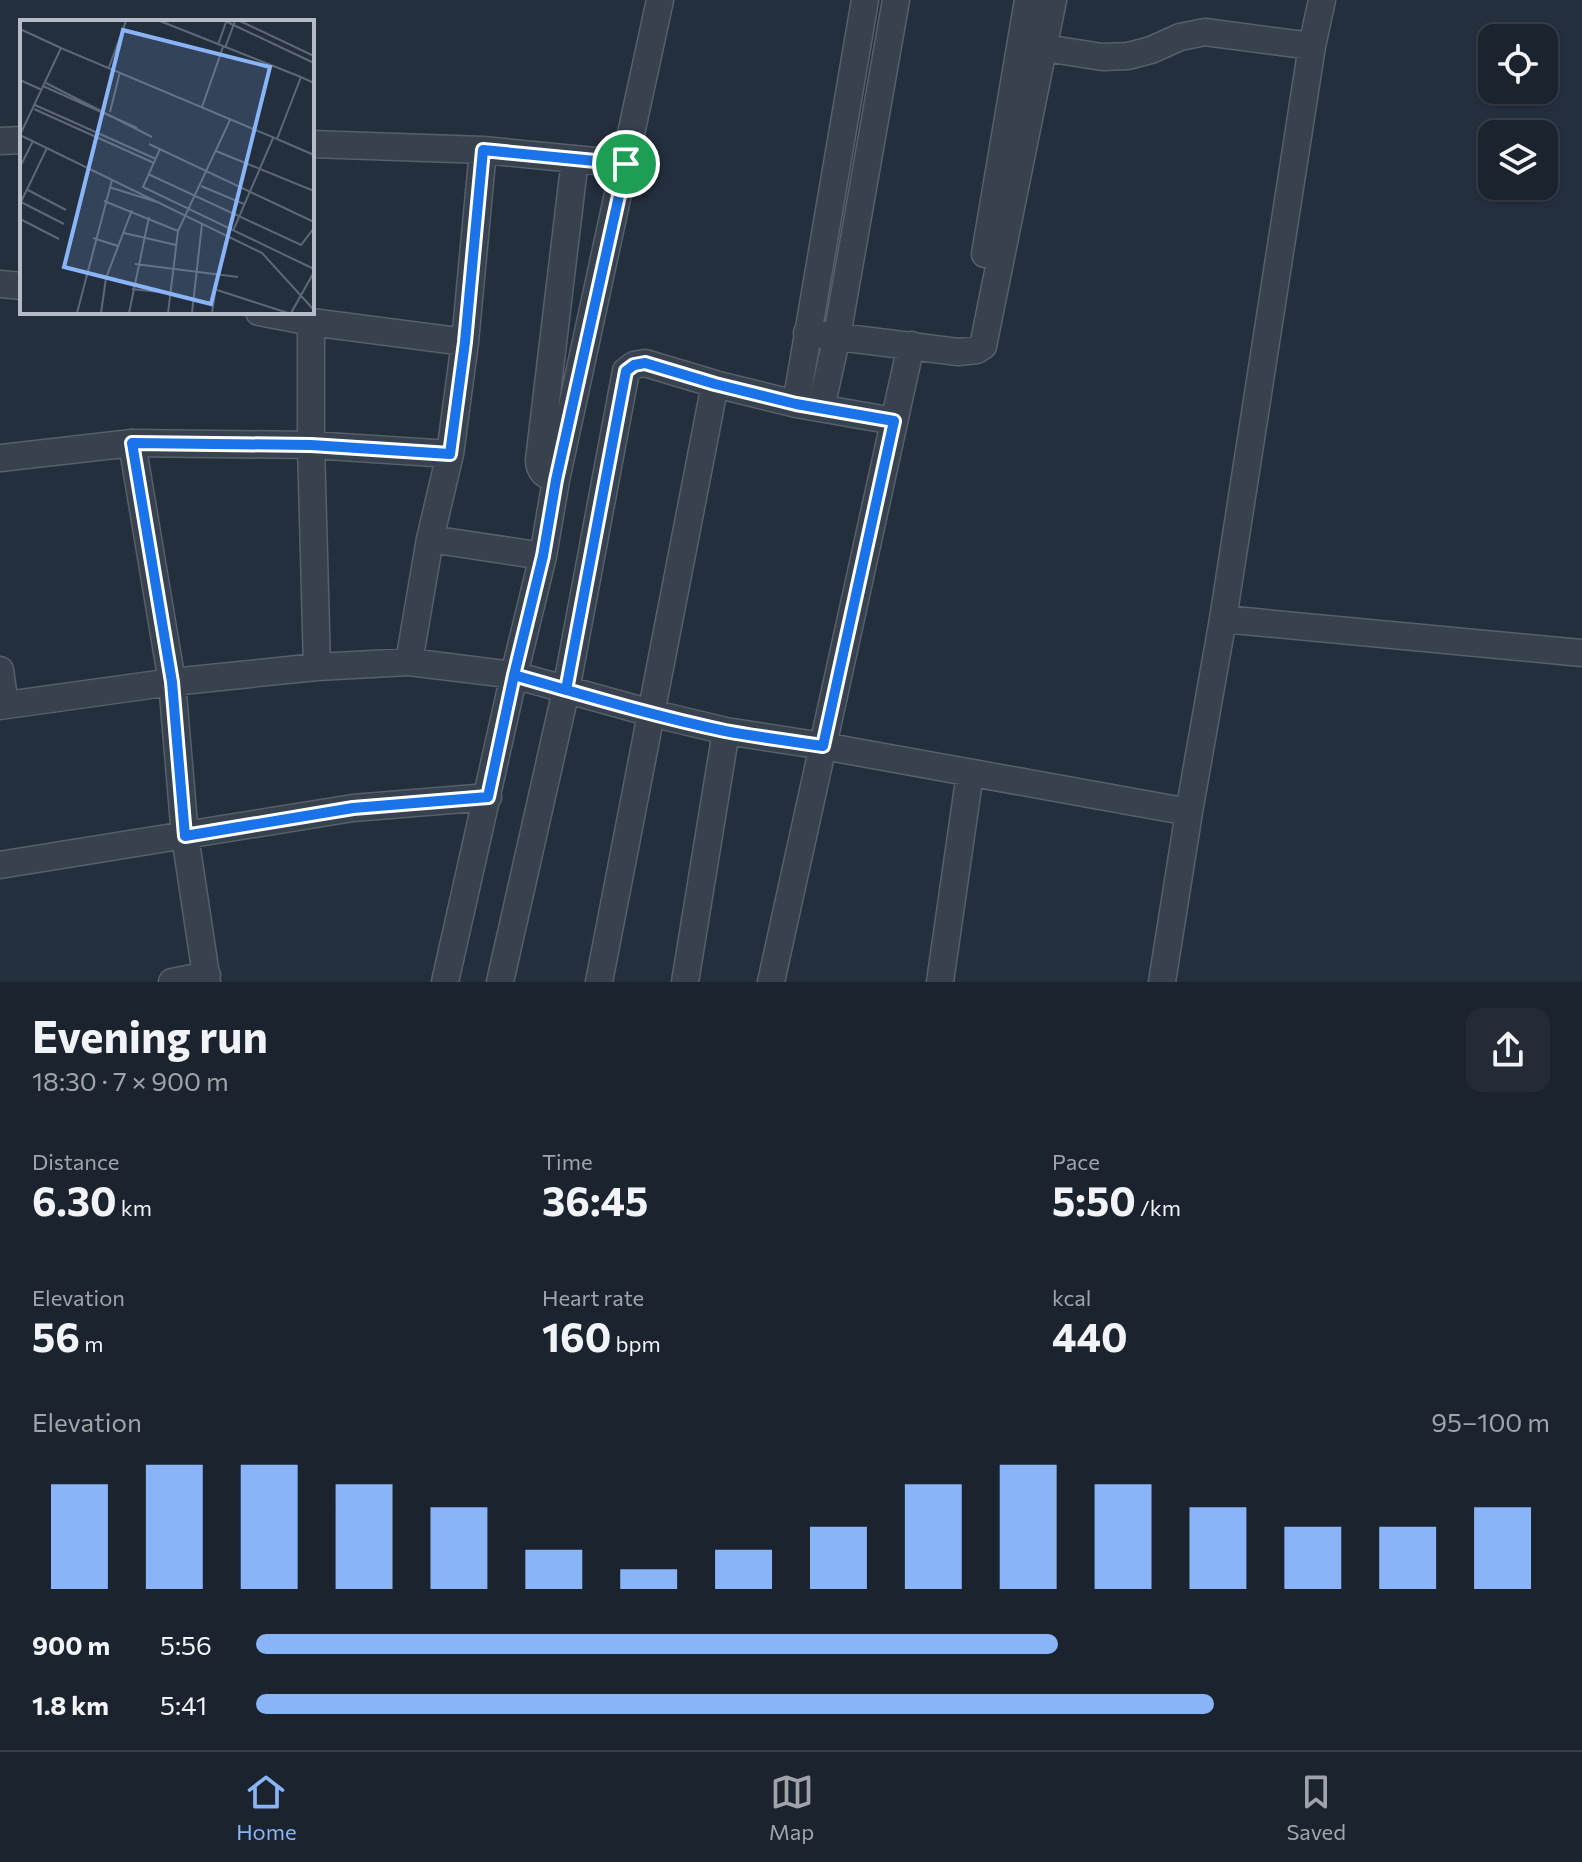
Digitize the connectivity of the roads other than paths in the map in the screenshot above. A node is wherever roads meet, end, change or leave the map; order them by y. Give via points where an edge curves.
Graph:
1 (660, 0) edge
2 (865, 0) edge
3 (896, 0) edge
4 (1028, 0) edge
5 (1053, 0) edge
6 (1322, 0) edge
7 (1312, 46) junction
8 (1045, 48) junction
9 (20, 140) edge
10 (0, 141) edge
11 (314, 144) edge
12 (483, 150) junction
13 (575, 159) junction
14 (626, 164) junction
15 (0, 284) edge
16 (20, 286) edge
17 (269, 314) edge
18 (311, 322) junction
19 (807, 333) junction
20 (837, 336) junction
21 (465, 342) junction
22 (911, 345) junction
23 (958, 352) junction
24 (715, 384) junction
25 (808, 406) junction
26 (894, 421) junction
27 (132, 443) junction
28 (311, 445) junction
29 (450, 454) junction
30 (0, 458) edge
31 (556, 480) junction
32 (430, 539) junction
33 (543, 556) junction
34 (1223, 619) junction
35 (1582, 653) edge
36 (409, 662) junction
37 (317, 667) junction
38 (0, 670) edge
39 (514, 675) junction
40 (172, 682) junction
41 (566, 690) junction
42 (3, 706) edge
43 (651, 713) junction
44 (726, 731) junction
45 (823, 746) junction
46 (970, 773) junction
47 (488, 797) junction
48 (1189, 812) junction
49 (185, 836) junction
50 (0, 865) edge
51 (207, 979) edge
52 (172, 982) edge
53 (445, 982) edge
54 (500, 982) edge
55 (599, 982) edge
56 (685, 982) edge
57 (771, 982) edge
58 (940, 982) edge
59 (1162, 982) edge

1 - 14 street
2 - 19 street
3 - 20 street
4 - 23 street via 972,333
5 - 8 street
6 - 7 street
7 - 8 street via 1205,32 1128,56
7 - 34 street
8 - 23 street via 983,346
9 - 10 street
11 - 12 street
12 - 13 street
12 - 21 street
13 - 14 street
13 - 31 street via 539,460 544,474
14 - 31 street
15 - 16 street
17 - 18 street
18 - 21 street
18 - 28 street
19 - 20 street
19 - 25 street
20 - 22 street
20 - 25 street
21 - 29 street
22 - 23 street
22 - 26 street
24 - 25 street
24 - 41 street via 645,363 626,371
24 - 43 street
25 - 26 street
26 - 45 street
27 - 28 street
27 - 30 street
27 - 40 street
28 - 29 street
28 - 37 street
29 - 32 street
31 - 33 street
32 - 33 street
32 - 36 street
33 - 39 street
34 - 35 street
34 - 48 street
36 - 37 street
36 - 39 street
37 - 40 street
38 - 42 street
39 - 41 street
39 - 47 street
40 - 42 street
40 - 49 street
41 - 43 street
41 - 54 street
43 - 44 street
43 - 55 street
44 - 45 street
44 - 56 street
45 - 46 street
45 - 57 street
46 - 48 street
46 - 58 street
47 - 49 street via 353,808
47 - 53 street
48 - 59 street
49 - 50 street
49 - 51 street
51 - 52 street

